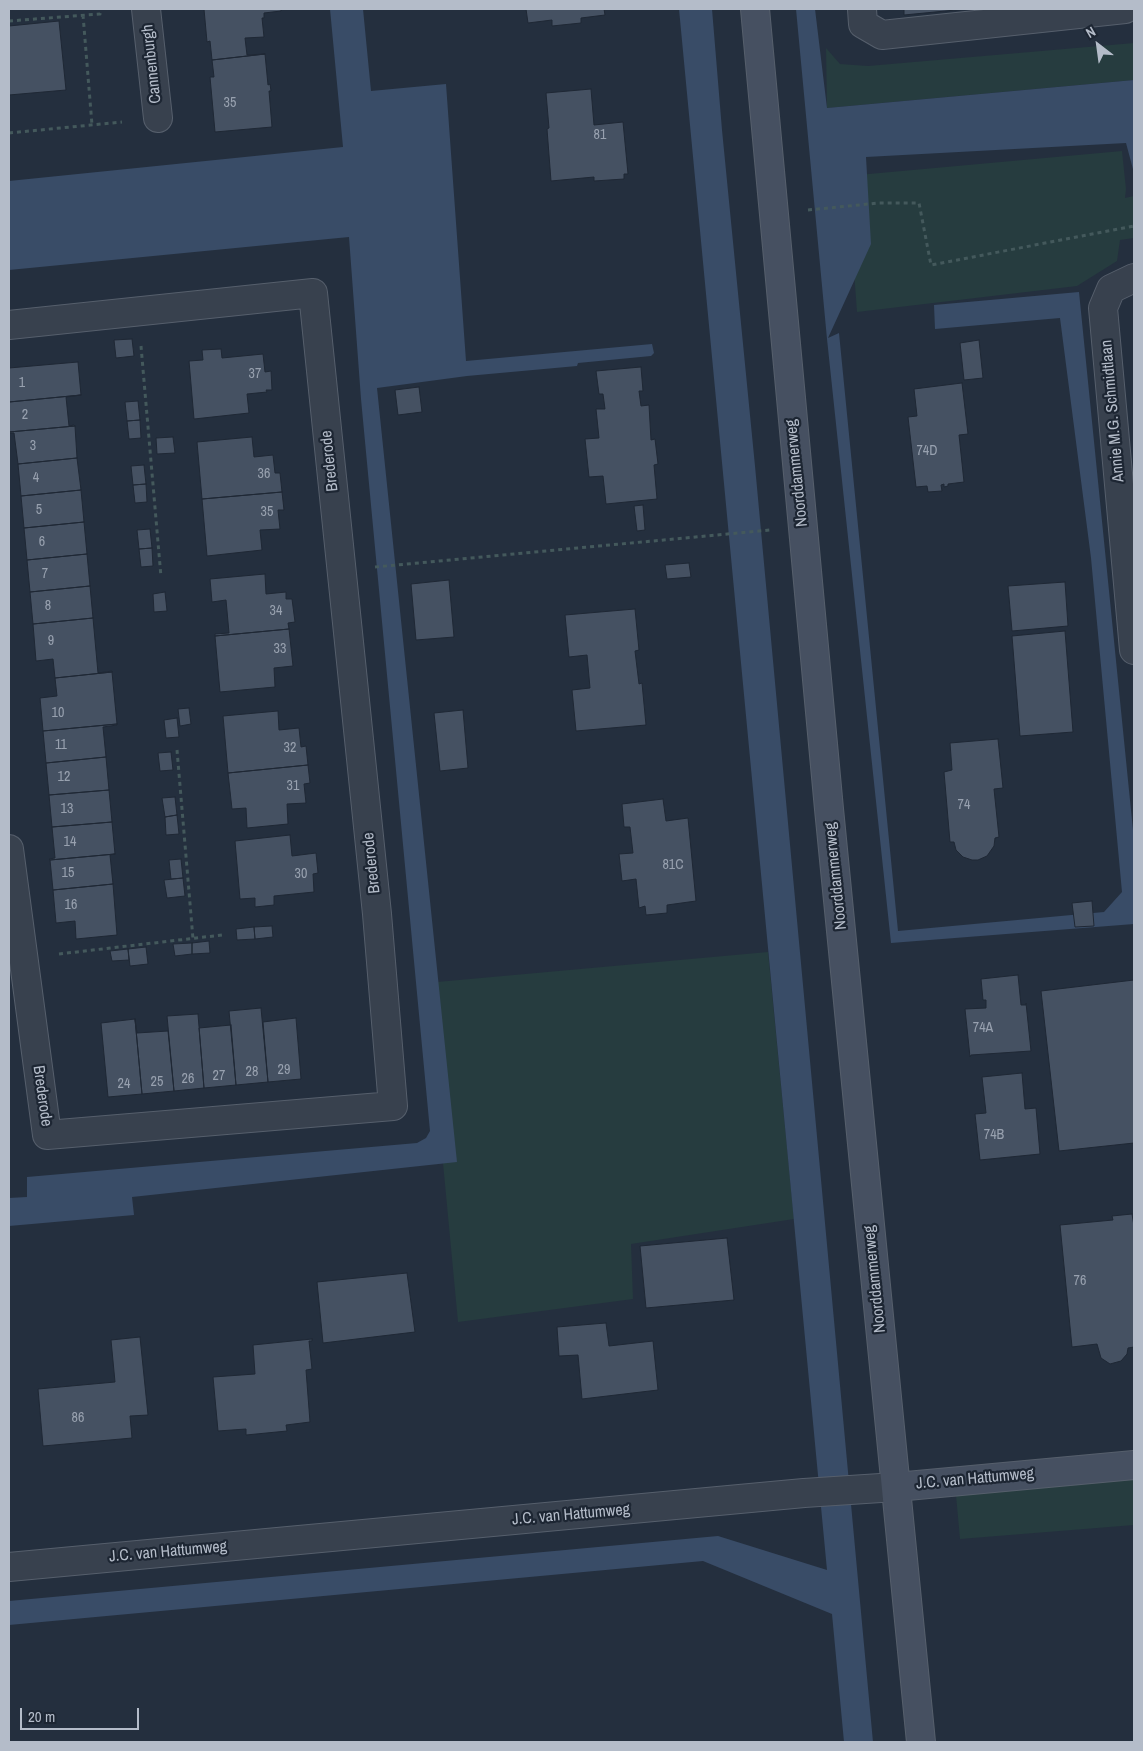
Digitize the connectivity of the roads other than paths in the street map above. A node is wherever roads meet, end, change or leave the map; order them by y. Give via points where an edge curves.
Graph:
1 (146, 9) edge
2 (754, 9) edge
3 (862, 9) edge
4 (1125, 9) edge
5 (158, 118) road end
6 (1134, 278) edge
7 (9, 325) edge
8 (1131, 582) edge
9 (1134, 650) edge
10 (9, 849) edge
11 (1134, 1465) edge
12 (896, 1487) junction
13 (9, 1567) edge
14 (921, 1742) edge

1 - 5 street, Cannenburgh
2 - 12 street, Noorddammerweg
3 - 4 street via 863,24 882,35
6 - 8 street, Annie M.G. Schmidtlaan via 1111,289 1103,308
7 - 10 street, Brederode via 313,293 375,894 393,1106 47,1135
8 - 9 street, Annie M.G. Schmidtlaan
11 - 12 street, J.C. van Hattumweg
12 - 13 street, J.C. van Hattumweg
12 - 14 street, Noorddammerweg

